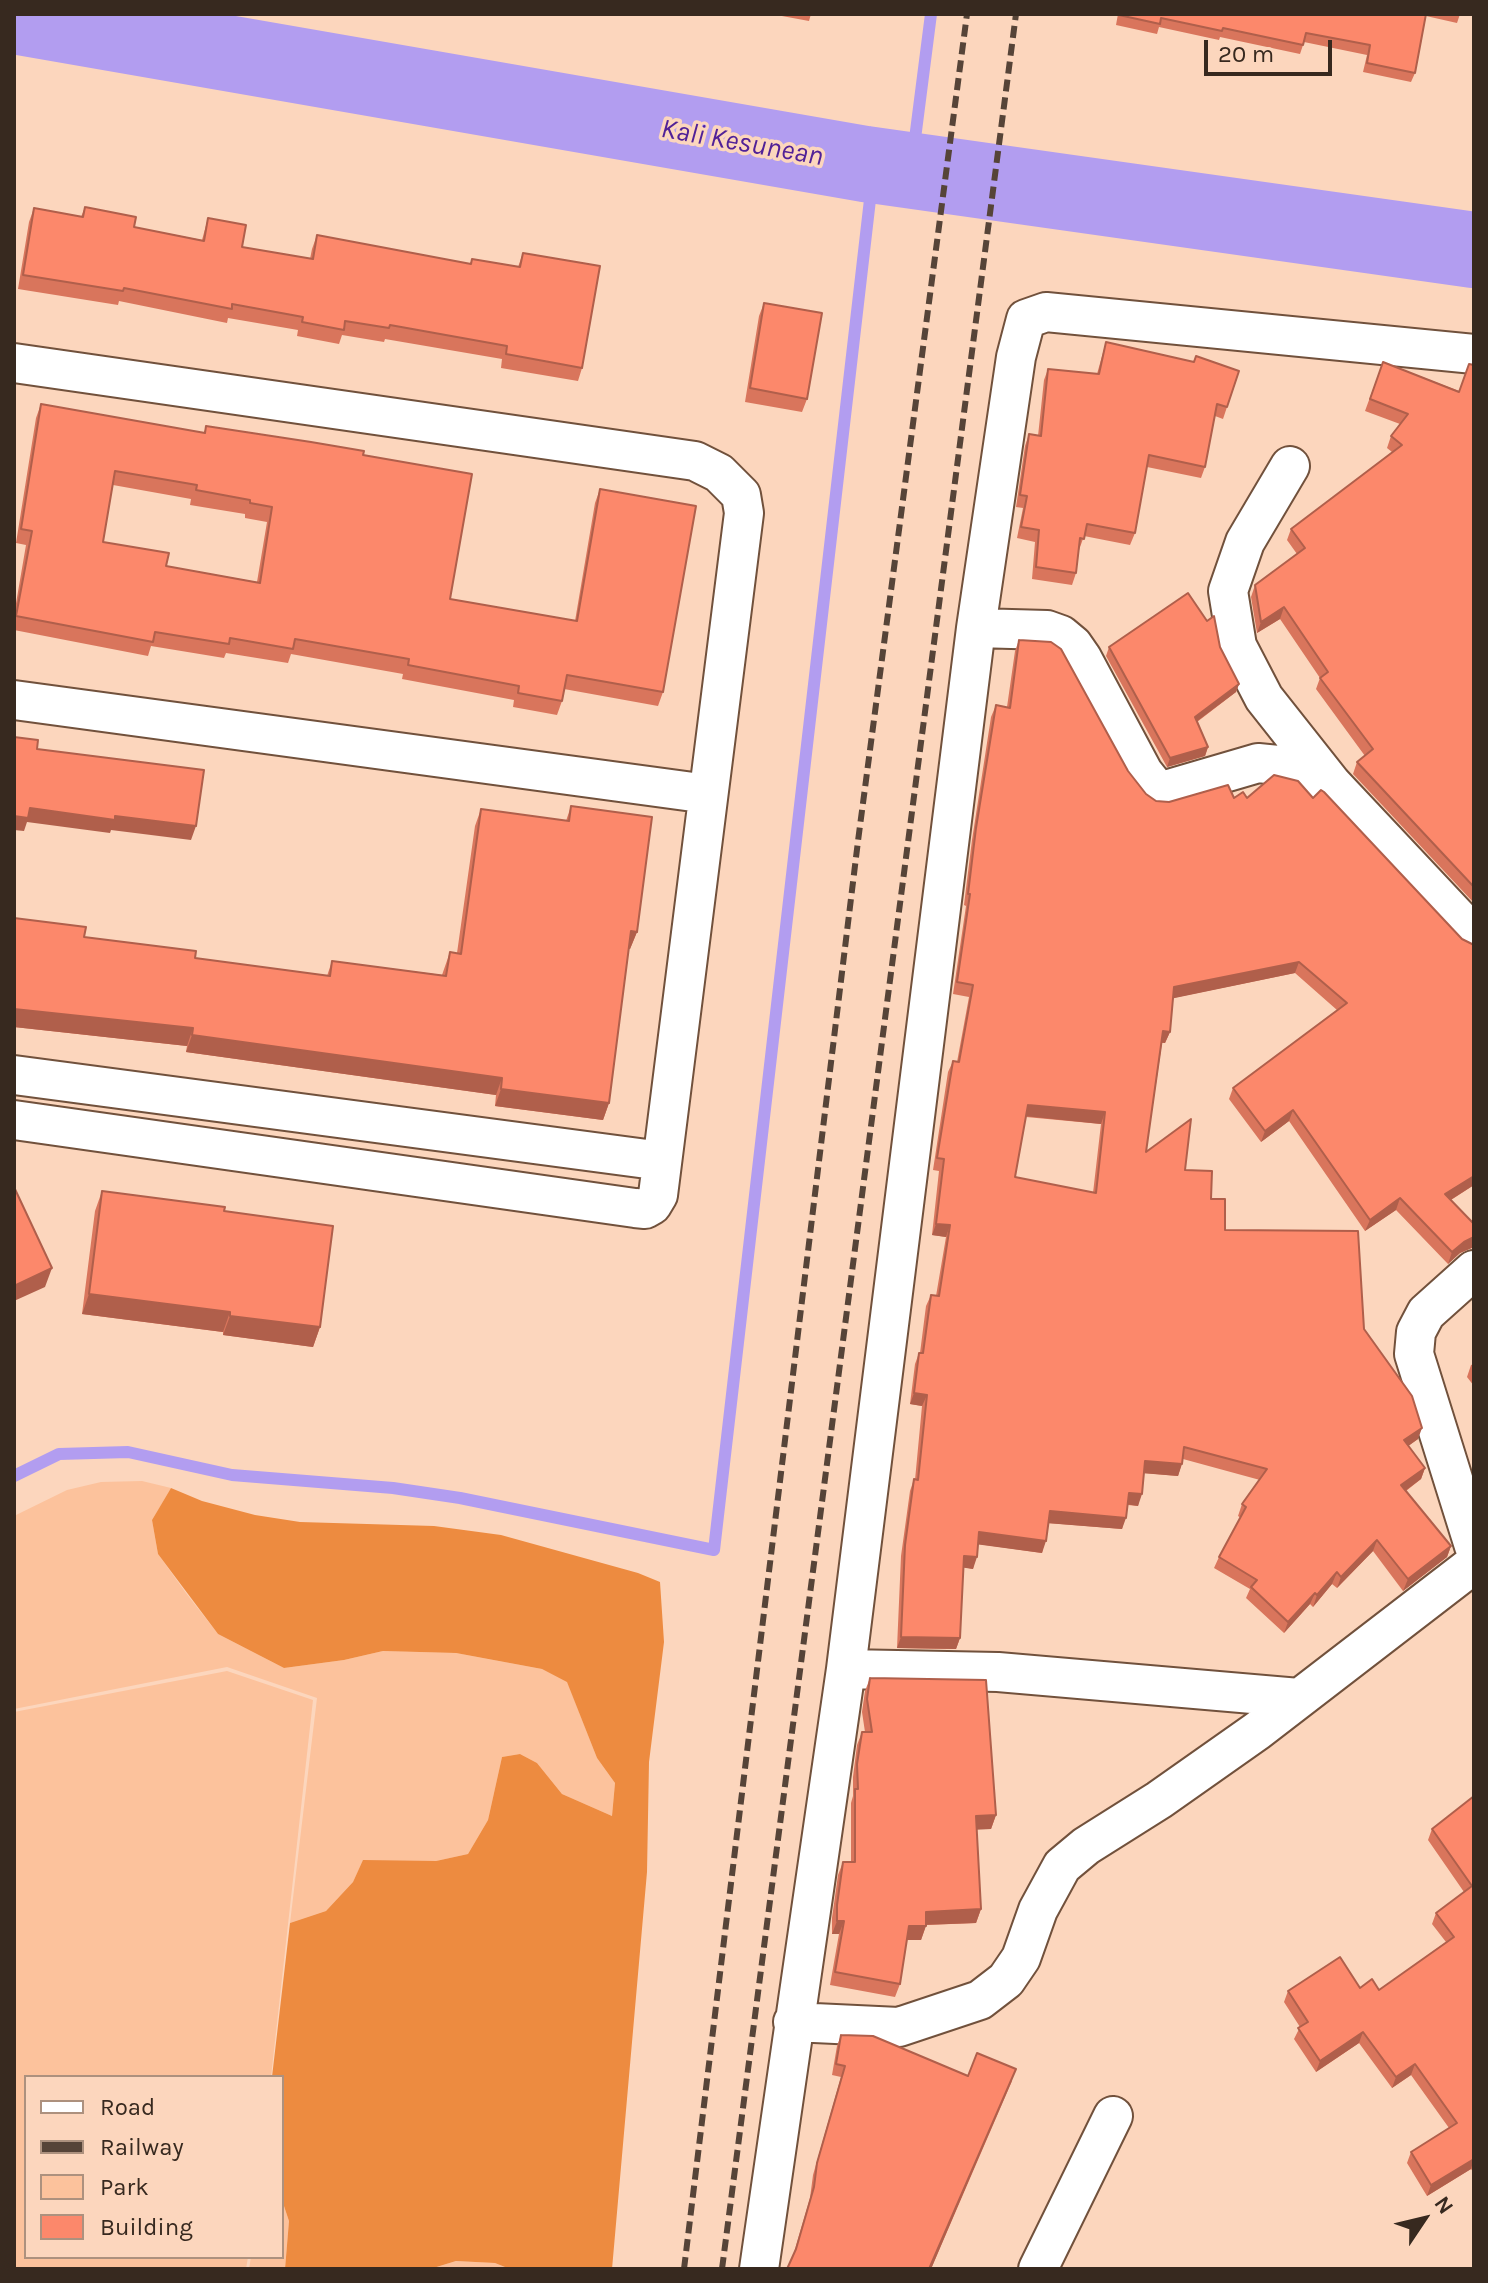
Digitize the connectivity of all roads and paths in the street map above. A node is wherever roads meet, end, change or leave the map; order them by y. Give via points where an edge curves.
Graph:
1 (1474, 354) edge
2 (14, 363) edge
3 (1290, 466) dead end
4 (976, 628) junction
5 (14, 700) edge
6 (1332, 784) junction
7 (708, 794) junction
8 (1474, 935) edge
9 (14, 1075) edge
10 (14, 1120) edge
11 (662, 1161) junction
12 (1474, 1270) edge
13 (1474, 1546) edge
14 (1474, 1564) edge
15 (846, 1669) junction
16 (1299, 1698) junction
17 (793, 2022) junction
18 (1113, 2116) dead end
19 (759, 2269) edge
20 (1038, 2269) edge

1 - 4 street via 1046,312 1026,319
2 - 7 street via 695,461 719,473 741,495 744,513
3 - 6 street via 1245,542 1228,591 1237,646 1264,698
4 - 6 street via 1047,630 1073,645 1159,792 1258,763 1288,766
4 - 15 street
5 - 7 street
6 - 8 street
7 - 11 street
9 - 11 street
10 - 11 street via 645,1209 658,1195
12 - 13 street via 1426,1313 1416,1332 1414,1354
14 - 16 street
15 - 16 street via 998,1672
15 - 17 street
16 - 17 street via 1062,1866 1038,1910 1021,1958 1006,1980 980,2000 899,2027
17 - 19 street
18 - 20 street

